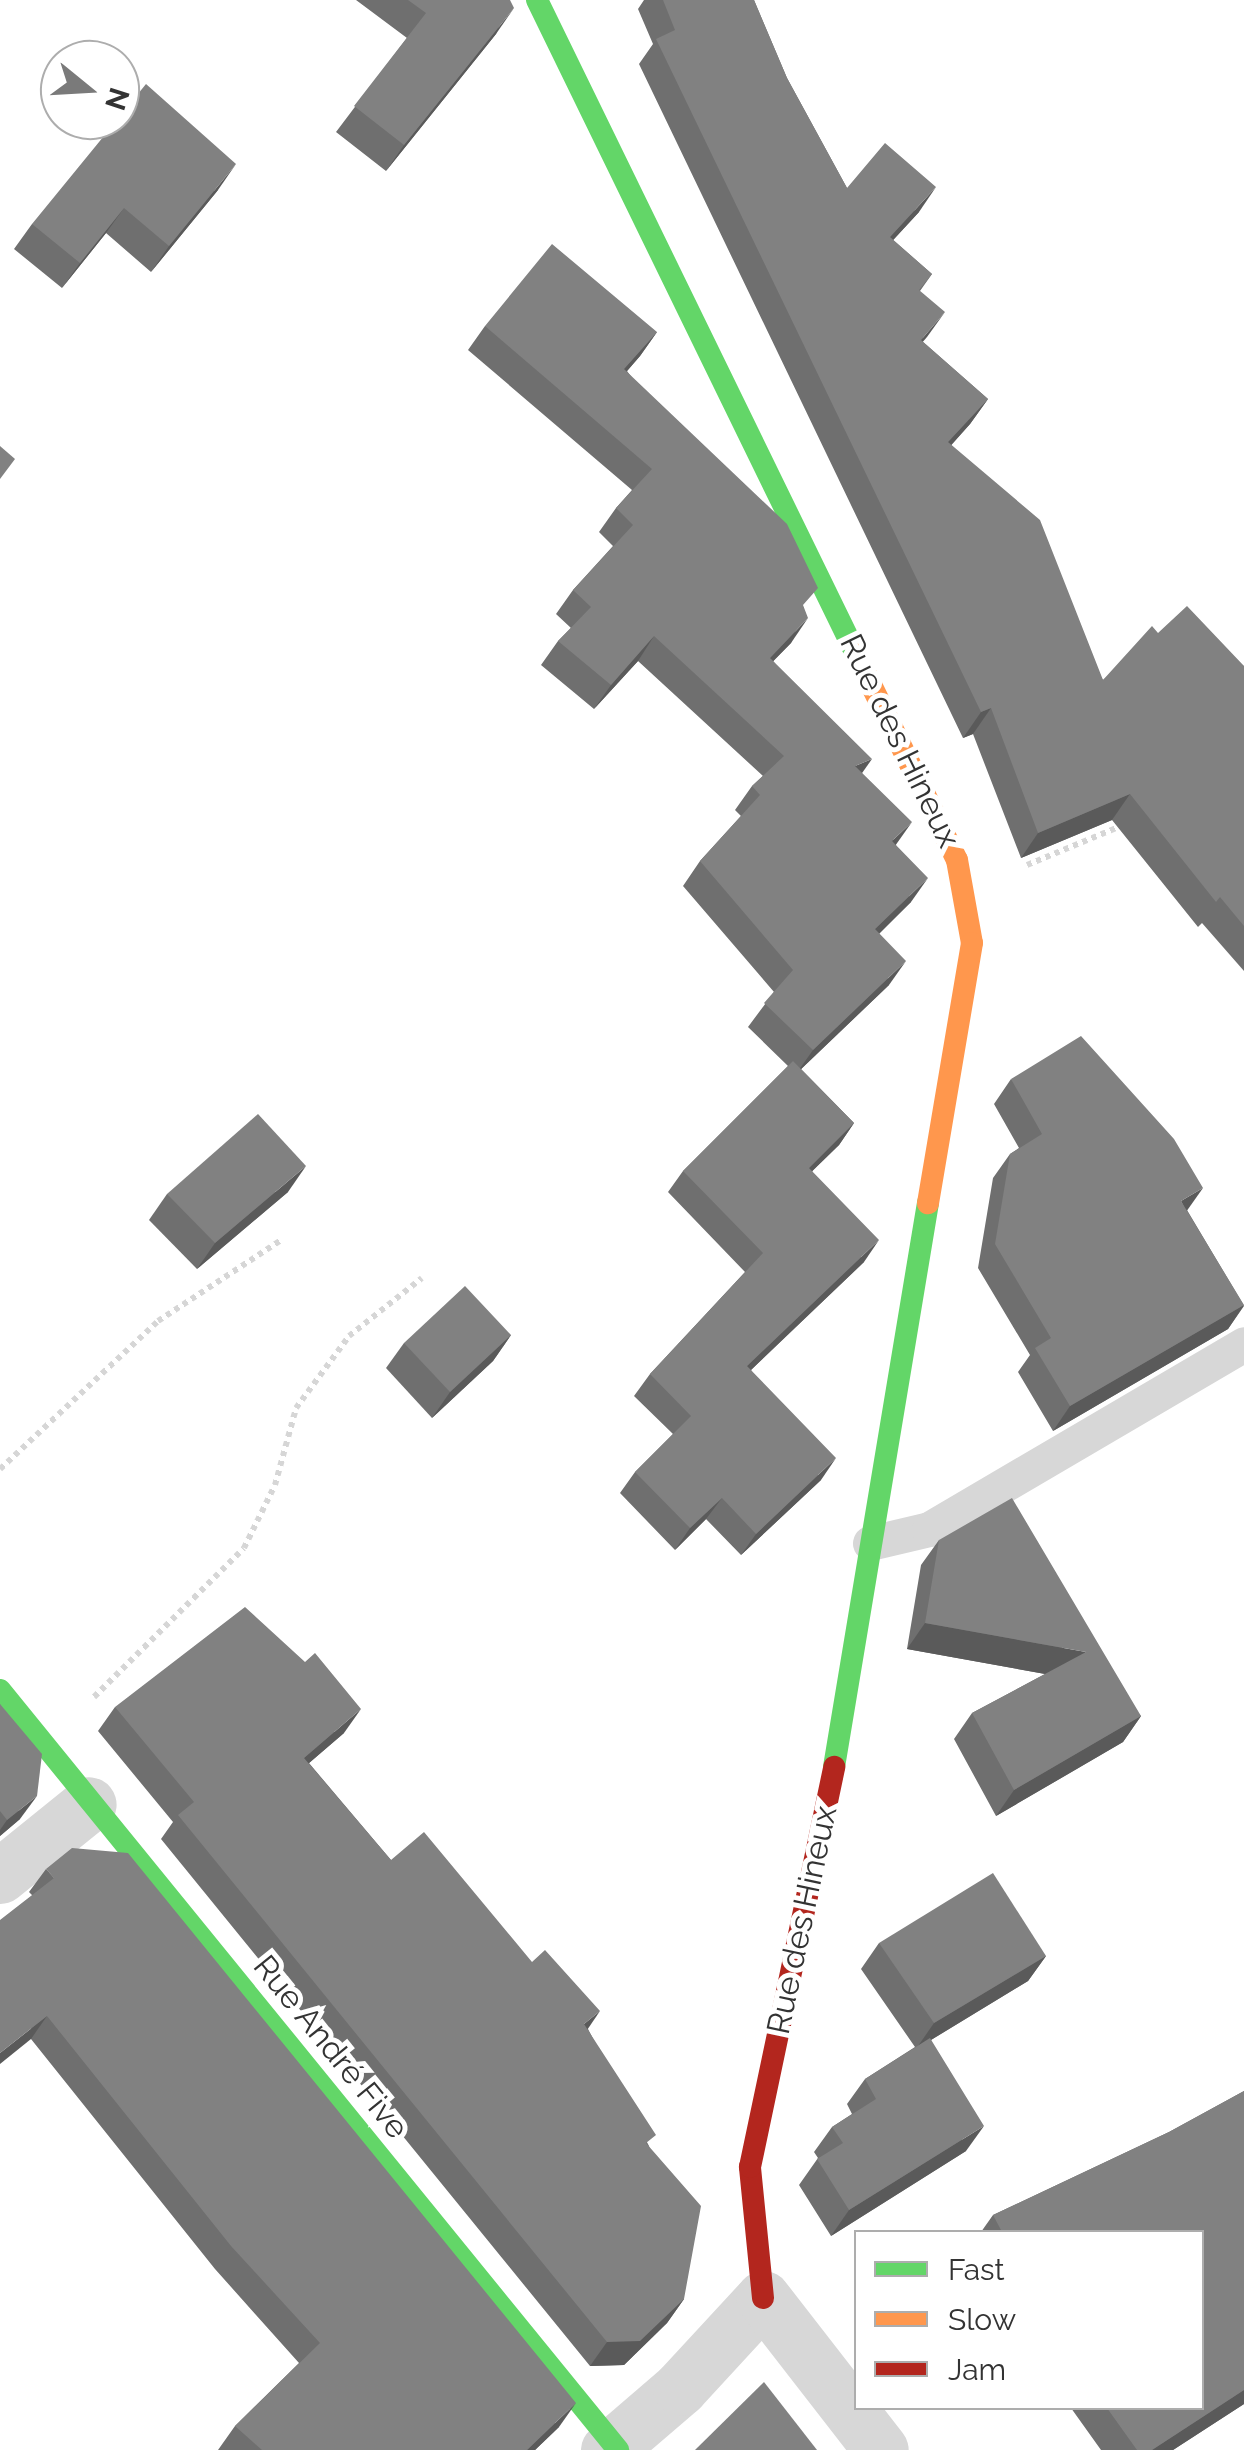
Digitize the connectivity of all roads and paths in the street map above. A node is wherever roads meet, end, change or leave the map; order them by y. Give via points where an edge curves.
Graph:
1 (537, 0) edge
2 (1140, 818) edge
3 (1021, 867) dead end
4 (280, 1241) dead end
5 (422, 1278) dead end
6 (1244, 1344) edge
7 (0, 1469) edge
8 (870, 1543) junction
9 (0, 1690) edge
10 (41, 1740) junction
11 (89, 1804) junction
12 (0, 1876) edge
13 (763, 2298) junction
14 (614, 2448) edge
15 (881, 2450) edge

1 - 8 street, Rue des Hineux via 891,719 963,884 972,942 963,1022
2 - 3 path
4 - 7 path via 158,1321
5 - 10 path via 349,1336 296,1408 274,1485 244,1548 97,1695
6 - 8 lane via 928,1529
8 - 13 street, Rue des Hineux via 832,1778 750,2168
9 - 10 street, Rue André Five
10 - 11 street, Rue André Five
11 - 12 street
11 - 14 street, Rue André Five
13 - 14 street
13 - 15 street

